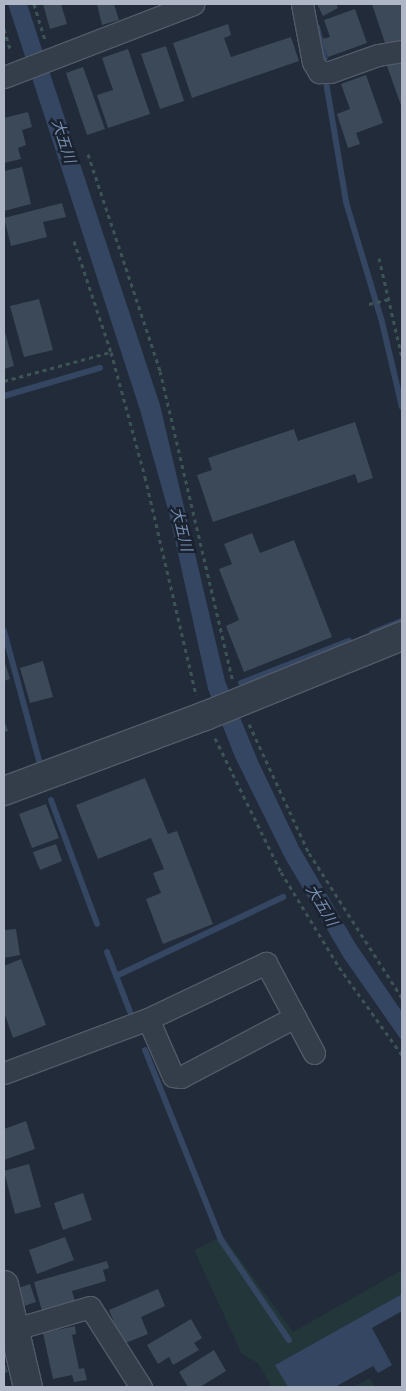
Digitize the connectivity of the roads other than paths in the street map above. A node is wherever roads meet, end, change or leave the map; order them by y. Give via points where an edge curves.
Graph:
1 (193, 4) edge
2 (302, 4) edge
3 (402, 51) edge
4 (10, 74) edge
5 (402, 636) edge
6 (4, 791) edge
7 (295, 1017) junction
8 (148, 1019) junction
9 (314, 1054) dead end
10 (4, 1073) edge
11 (4, 1285) edge
12 (15, 1329) junction
13 (28, 1387) edge
14 (141, 1387) edge

1 - 4 street
2 - 3 street via 313,62 319,72 330,72 378,55
5 - 6 street via 239,703
7 - 8 street via 266,963
7 - 8 street via 181,1077 173,1076
7 - 9 street
8 - 10 street
11 - 12 street
12 - 13 street
12 - 14 street via 90,1307

